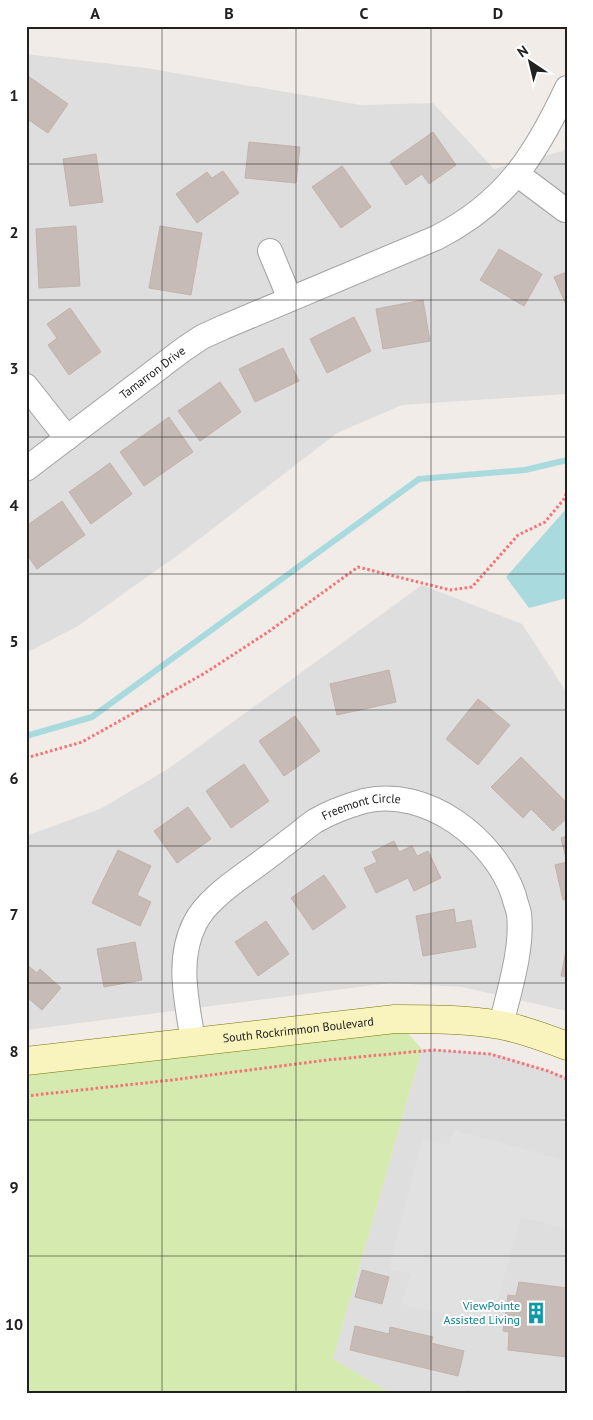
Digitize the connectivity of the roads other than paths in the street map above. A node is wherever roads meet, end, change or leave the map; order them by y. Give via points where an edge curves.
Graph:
1 (567, 88) edge
2 (517, 174) junction
3 (564, 210) dead end
4 (270, 250) dead end
5 (290, 299) junction
6 (26, 386) edge
7 (67, 438) junction
8 (26, 469) edge
9 (501, 1025) junction
10 (193, 1041) junction
11 (567, 1046) edge
12 (26, 1061) edge

1 - 2 street, Tamarron Drive via 552,120
2 - 3 street
2 - 5 street, Tamarron Drive via 497,196 457,227
4 - 5 street
5 - 7 street, Tamarron Drive via 202,337
6 - 7 street
7 - 8 street, Tamarron Drive
9 - 10 main road, South Rockrimmon Boulevard via 444,1019 395,1019
9 - 10 street, Freemont Circle via 520,943 519,913 510,885 478,840 453,820 393,789 314,821 208,904 195,923 186,948 184,973
9 - 11 main road, South Rockrimmon Boulevard
10 - 12 main road, South Rockrimmon Boulevard

